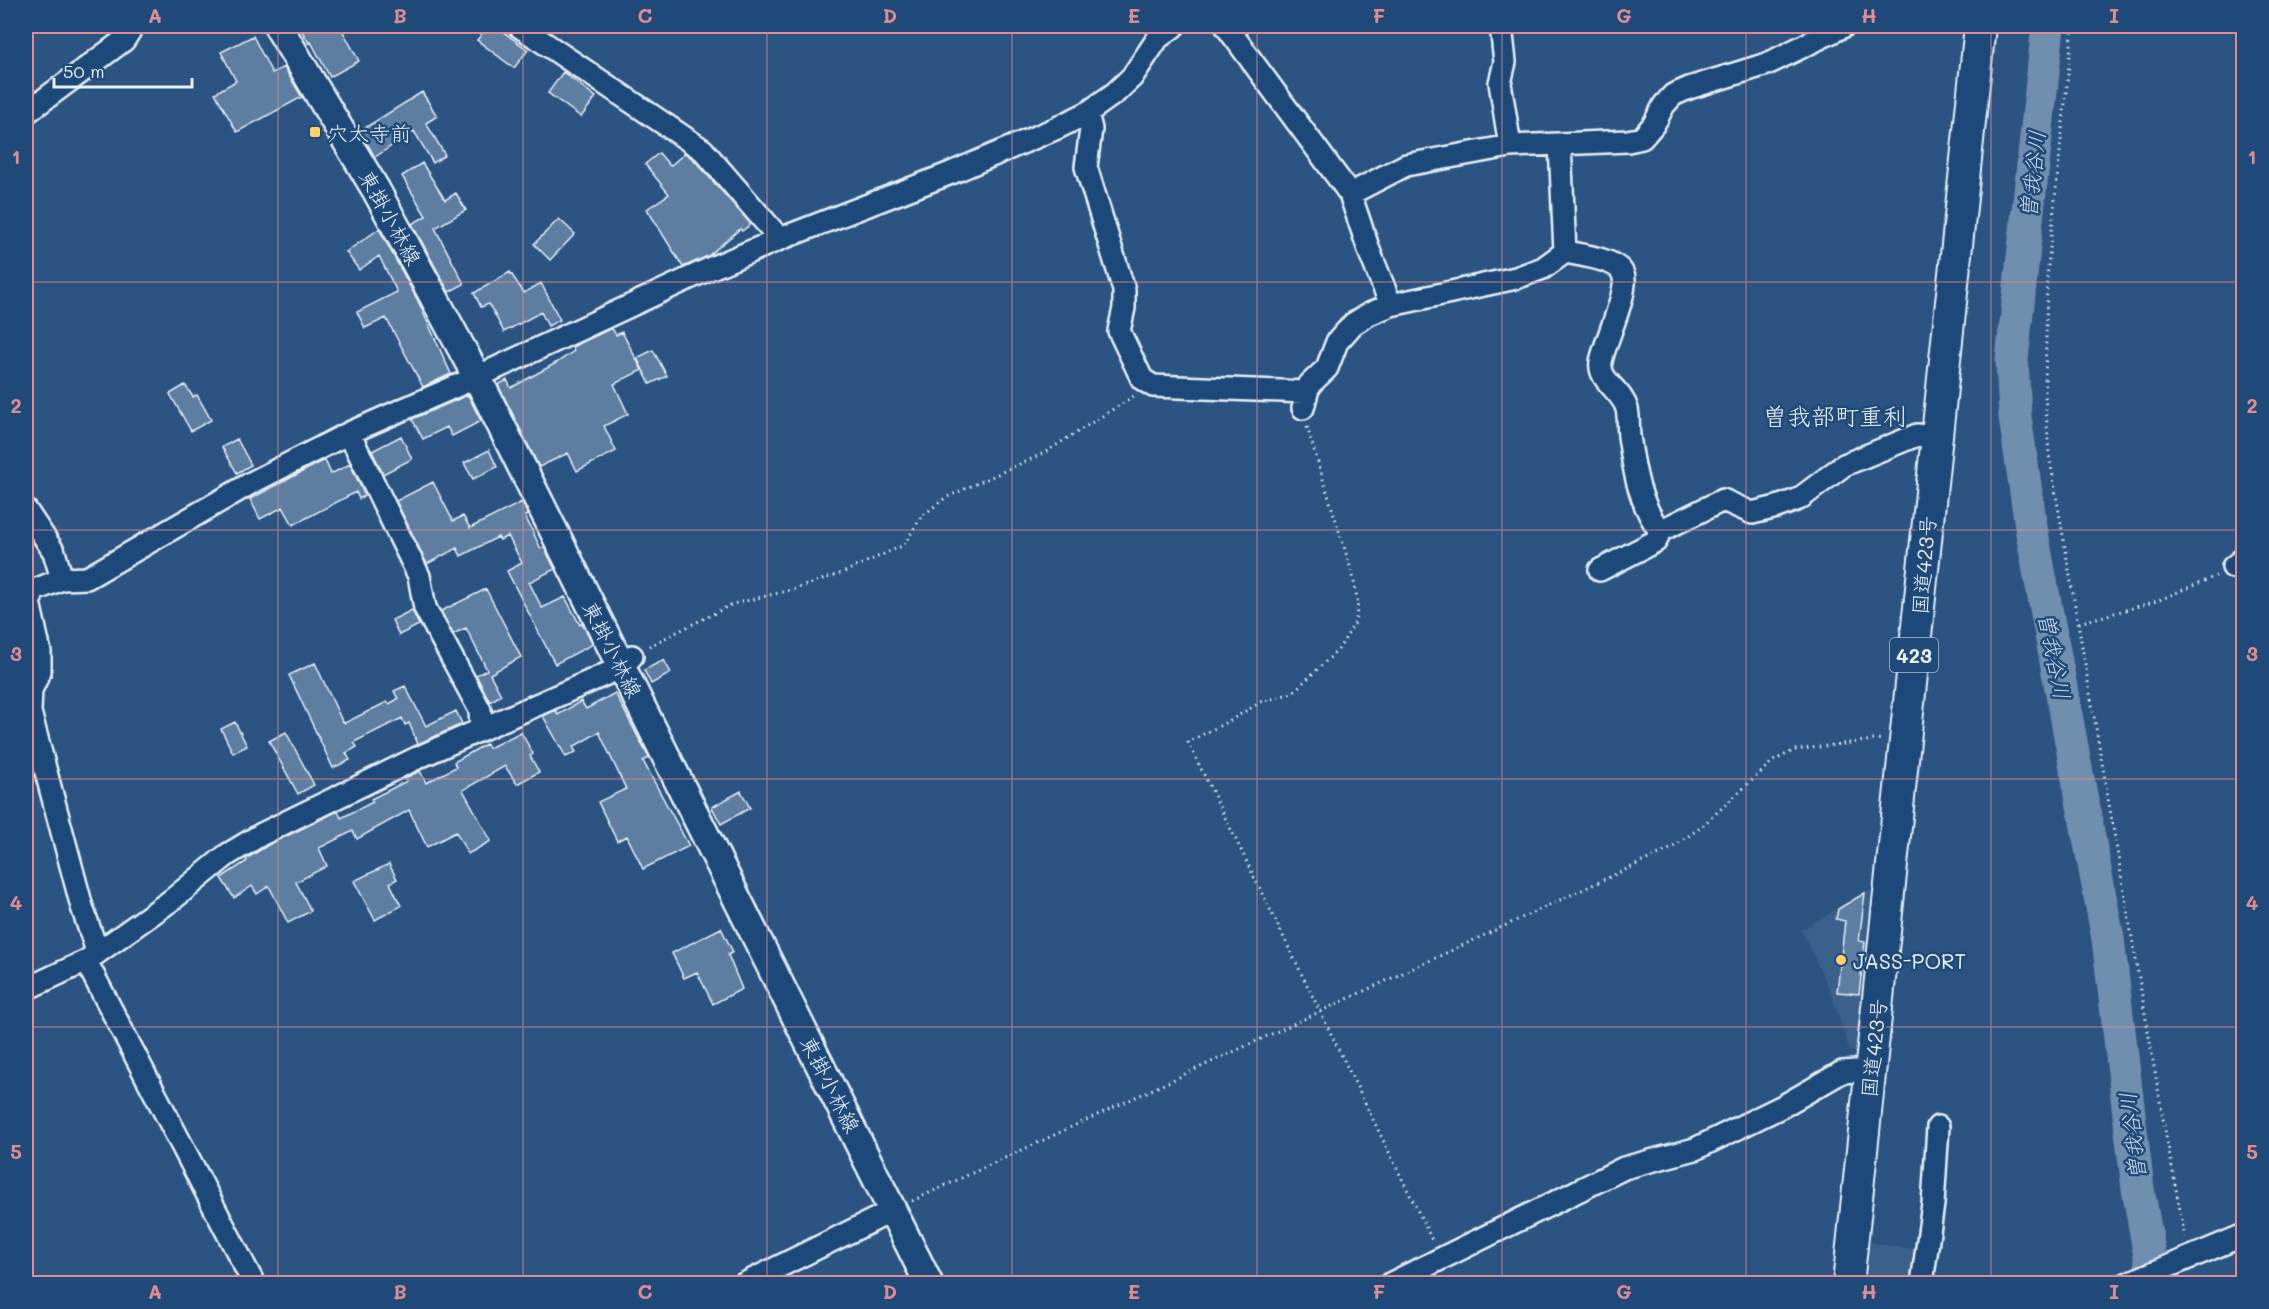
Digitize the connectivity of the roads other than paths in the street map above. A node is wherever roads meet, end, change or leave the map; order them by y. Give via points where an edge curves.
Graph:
1 (133, 26) edge
2 (278, 26) edge
3 (519, 26) edge
4 (1174, 26) edge
5 (1226, 26) edge
6 (1501, 26) edge
7 (1844, 26) edge
8 (1980, 26) edge
9 (1087, 113) junction
10 (26, 114) edge
11 (1560, 144) junction
12 (1510, 146) junction
13 (1350, 194) junction
14 (780, 239) junction
15 (1565, 252) junction
16 (1391, 305) junction
17 (477, 377) junction
18 (349, 433) junction
19 (1936, 437) junction
20 (26, 510) edge
21 (1660, 531) junction
22 (1600, 570) dead end
23 (62, 579) junction
24 (627, 661) junction
25 (480, 730) junction
26 (92, 956) junction
27 (26, 989) edge
28 (1871, 1070) junction
29 (1938, 1127) dead end
30 (894, 1210) junction
31 (2244, 1234) edge
32 (254, 1284) edge
33 (744, 1284) edge
34 (929, 1284) edge
35 (1390, 1284) edge
36 (1848, 1284) edge
37 (1926, 1284) edge
38 (2126, 1284) edge

1 - 10 street via 124,40
2 - 17 main road, 東掛小林線 via 376,190
3 - 14 street via 704,150
4 - 9 street via 1158,38 1132,77
5 - 13 street
6 - 12 street via 1505,62 1500,83
7 - 11 street via 1767,64 1673,95 1641,138
8 - 19 highway, 国道423号 / 423
9 - 14 street via 951,173
9 - 16 street via 1091,129 1086,167 1124,290 1119,331 1147,384 1304,400 1309,385 1327,368 1338,342 1353,324
11 - 12 street
11 - 15 street
12 - 13 street via 1406,165
13 - 16 street
14 - 17 street
15 - 16 street via 1542,268 1516,278
15 - 21 street via 1600,259 1621,270 1625,277 1600,365 1627,408 1639,490 1647,514
17 - 18 street
17 - 24 main road, 東掛小林線
18 - 23 street via 251,483 87,578
18 - 25 street via 419,576 425,608 480,710
19 - 21 street via 1917,435 1844,465 1799,499 1777,507 1752,513 1724,500
19 - 28 highway, 国道423号 / 423
20 - 23 street via 54,552
21 - 22 street via 1656,541
23 - 26 street via 35,590 29,602 40,661 31,690 30,712
24 - 25 street
24 - 30 main road, 東掛小林線
25 - 26 street via 253,839
26 - 27 street
26 - 32 street
28 - 35 street via 1842,1072 1695,1149 1624,1168
28 - 36 highway, 国道423号 / 423
29 - 37 street via 1934,1204 1923,1276
30 - 33 street
30 - 34 main road, 東掛小林線
31 - 38 street

